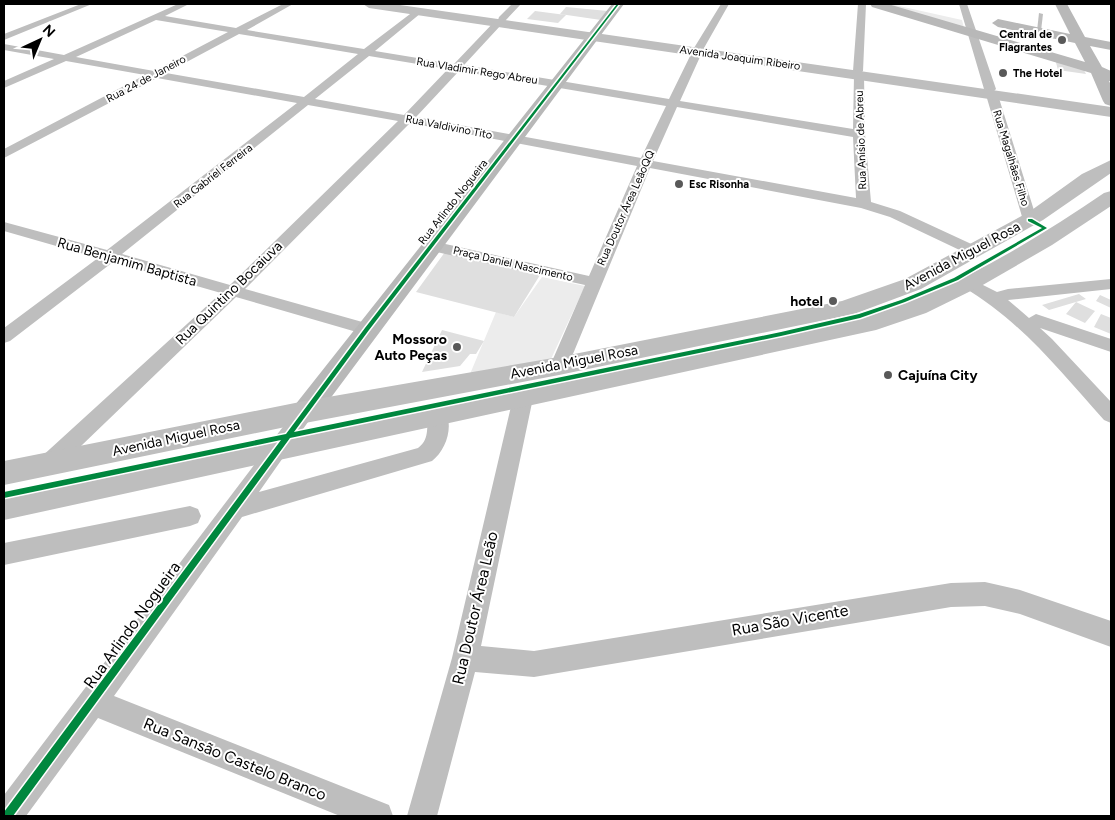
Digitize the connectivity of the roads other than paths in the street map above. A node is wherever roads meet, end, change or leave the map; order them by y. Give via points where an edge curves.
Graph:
1 (88, 4) edge
2 (185, 4) edge
3 (289, 4) edge
4 (369, 4) edge
5 (398, 4) edge
6 (516, 4) edge
7 (618, 4) edge
8 (725, 4) edge
9 (862, 4) edge
10 (876, 4) edge
11 (906, 4) edge
12 (963, 4) edge
13 (1061, 4) edge
14 (424, 7) edge
15 (1041, 14) dead end
16 (967, 17) junction
17 (153, 18) junction
18 (500, 21) junction
19 (237, 31) junction
20 (972, 31) junction
21 (1039, 31) junction
22 (594, 35) junction
23 (4, 37) edge
24 (1079, 39) junction
25 (1111, 46) edge
26 (4, 47) edge
27 (699, 50) junction
28 (365, 52) junction
29 (65, 57) junction
30 (456, 67) junction
31 (859, 73) junction
32 (158, 74) junction
33 (1105, 74) edge
34 (557, 84) junction
35 (4, 85) edge
36 (991, 92) junction
37 (1111, 101) edge
38 (307, 102) junction
39 (674, 103) junction
40 (1111, 106) edge
41 (1111, 112) edge
42 (407, 119) junction
43 (859, 134) junction
44 (514, 139) junction
45 (4, 154) edge
46 (644, 163) junction
47 (1111, 165) edge
48 (1111, 197) edge
49 (864, 204) junction
50 (1030, 220) junction
51 (4, 226) edge
52 (432, 246) junction
53 (974, 251) junction
54 (108, 256) junction
55 (976, 279) junction
56 (594, 282) junction
57 (1111, 284) edge
58 (232, 292) junction
59 (1002, 296) junction
60 (1036, 320) junction
61 (366, 329) junction
62 (4, 337) edge
63 (1046, 342) junction
64 (1111, 346) edge
65 (559, 366) junction
66 (523, 398) junction
67 (305, 412) junction
68 (1111, 415) edge
69 (438, 416) junction
70 (278, 450) junction
71 (47, 465) junction
72 (4, 473) edge
73 (4, 507) edge
74 (234, 509) junction
75 (190, 516) dead end
76 (4, 554) edge
77 (1111, 634) edge
78 (465, 658) junction
79 (93, 702) junction
80 (7, 816) edge
81 (378, 816) edge
82 (422, 816) edge

1 - 23 street
2 - 17 street
3 - 19 street, Rua 24 de Janeiro
4 - 14 main road, Avenida Joaquim Ribeiro
5 - 14 main road, Avenida Joaquim Ribeiro
6 - 18 street, Rua Quintino Bocaiuva
7 - 22 main road, Rua Arlindo Nogueira
8 - 27 street
9 - 31 street, Rua Anísio de Abreu
10 - 20 main road
11 - 16 main road
12 - 16 street, Rua Magalhães Filho
13 - 24 main road
14 - 18 main road, Avenida Joaquim Ribeiro
14 - 28 street, Rua Gabriel Ferreira
15 - 21 lane
16 - 20 street, Rua Magalhães Filho
16 - 21 main road
17 - 19 street, Rua Vladimir Rego Abreu
17 - 29 street
18 - 22 main road, Avenida Joaquim Ribeiro
18 - 30 street, Rua Quintino Bocaiuva
19 - 28 street, Rua Vladimir Rego Abreu
19 - 32 street, Rua 24 de Janeiro
20 - 33 main road
20 - 36 street, Rua Magalhães Filho
21 - 24 main road
22 - 27 main road, Avenida Joaquim Ribeiro
22 - 34 main road, Rua Arlindo Nogueira
24 - 25 main road
24 - 33 main road
26 - 29 street, Rua Valdivino Tito
27 - 31 main road, Avenida Joaquim Ribeiro
27 - 39 street, Rua Doutor Área LeãoQQ
28 - 30 street, Rua Vladimir Rego Abreu
28 - 38 street, Rua Gabriel Ferreira
29 - 32 street, Rua Valdivino Tito
29 - 35 street
30 - 34 street, Rua Vladimir Rego Abreu
30 - 42 street, Rua Quintino Bocaiuva
31 - 36 main road, Avenida Joaquim Ribeiro
31 - 43 street, Rua Anísio de Abreu
32 - 38 street, Rua Valdivino Tito
32 - 45 street, Rua 24 de Janeiro
33 - 37 main road
34 - 39 street, Rua Vladimir Rego Abreu
34 - 44 main road, Rua Arlindo Nogueira
36 - 40 main road, Avenida Joaquim Ribeiro
36 - 41 main road, Avenida Joaquim Ribeiro
36 - 50 street, Rua Magalhães Filho
38 - 42 street, Rua Valdivino Tito
38 - 54 street, Rua Gabriel Ferreira
39 - 43 street, Rua Vladimir Rego Abreu
39 - 46 street, Rua Doutor Área LeãoQQ
42 - 44 street, Rua Valdivino Tito
42 - 58 street, Rua Quintino Bocaiuva
43 - 49 street, Rua Anísio de Abreu
44 - 46 street, Rua Valdivino Tito
44 - 52 main road, Rua Arlindo Nogueira
46 - 49 street, Rua Valdivino Tito
46 - 56 street, Rua Doutor Área LeãoQQ
47 - 50 main road, Avenida Miguel Rosa
48 - 55 main road, Avenida Miguel Rosa
49 - 53 street, Rua Valdivino Tito via 895,214
50 - 53 main road, Avenida Miguel Rosa
51 - 54 street, Rua Benjamim Baptista
52 - 56 street, Praça Daniel Nascimento
52 - 61 main road, Rua Arlindo Nogueira
53 - 65 main road, Avenida Miguel Rosa via 913,284 846,308
54 - 58 street, Rua Benjamim Baptista
54 - 62 street, Rua Gabriel Ferreira
55 - 59 street
55 - 66 main road, Avenida Miguel Rosa via 924,306 867,324
56 - 65 street, Rua Doutor Área LeãoQQ
57 - 59 street
58 - 61 street, Rua Benjamim Baptista
58 - 71 street, Rua Quintino Bocaiuva
59 - 60 street
59 - 63 street
60 - 63 street
60 - 64 street
61 - 67 main road, Rua Arlindo Nogueira
63 - 68 street
65 - 67 main road, Avenida Miguel Rosa
66 - 69 main road, Avenida Miguel Rosa
66 - 78 street, Rua Doutor Área Leão
67 - 70 street, Rua Arlindo Nogueira
67 - 71 main road, Avenida Miguel Rosa
69 - 70 main road, Avenida Miguel Rosa
69 - 74 street via 437,439 424,455
70 - 73 main road, Avenida Miguel Rosa
70 - 74 street, Rua Arlindo Nogueira
71 - 72 main road, Avenida Miguel Rosa
74 - 79 street, Rua Arlindo Nogueira
75 - 76 street
77 - 78 street, Rua São Vicente via 1020,602 985,594 951,595 534,664
78 - 82 street, Rua Doutor Área Leão
79 - 80 street, Rua Arlindo Nogueira
79 - 81 street, Rua Sansão Castelo Branco

